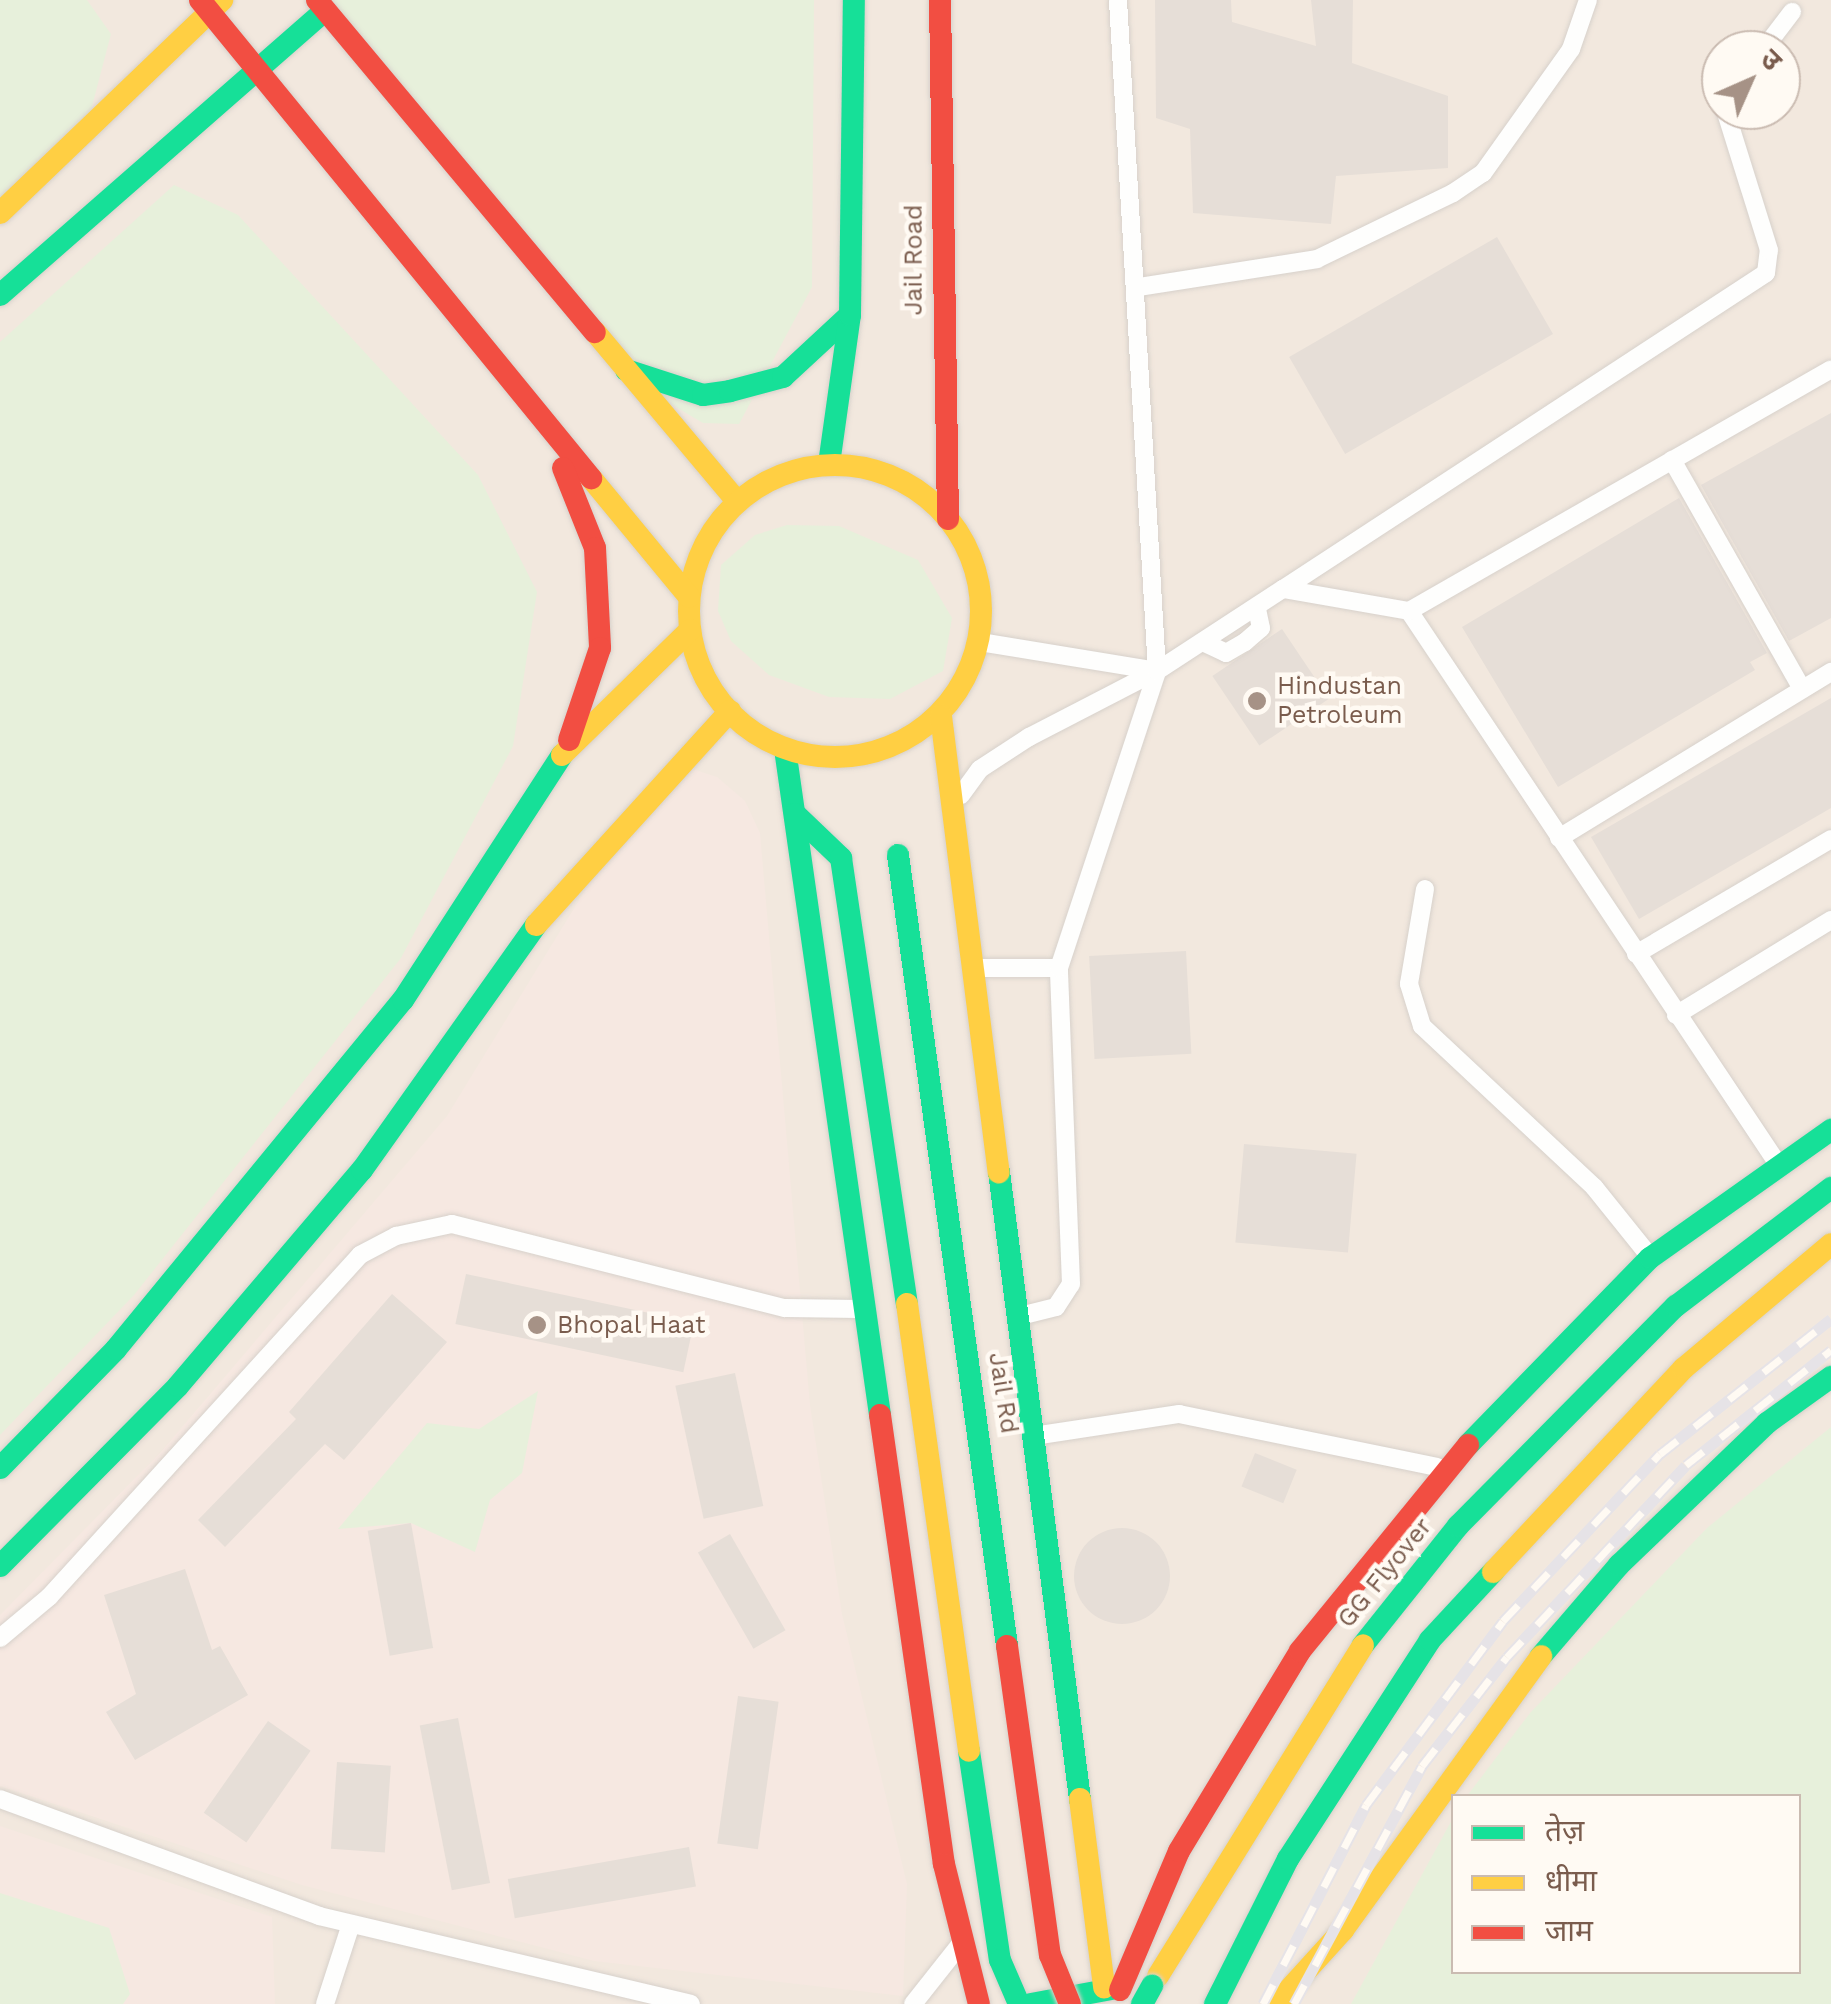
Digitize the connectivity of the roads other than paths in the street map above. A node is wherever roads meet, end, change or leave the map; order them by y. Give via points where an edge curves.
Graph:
1 (854, 0) edge
2 (940, 0) edge
3 (1118, 0) edge
4 (1588, 0) edge
5 (210, 4) edge
6 (321, 5) edge
7 (1792, 12) dead end
8 (1778, 30) edge
9 (252, 66) junction
10 (1731, 130) edge
11 (0, 213) edge
12 (1139, 287) junction
13 (0, 295) edge
14 (850, 315) junction
15 (1831, 369) edge
16 (626, 370) junction
17 (546, 427) junction
18 (1672, 460) junction
19 (829, 464) junction
20 (737, 501) junction
21 (948, 519) junction
22 (1283, 589) junction
23 (689, 597) junction
24 (1409, 611) junction
25 (690, 630) junction
26 (980, 642) junction
27 (1157, 671) junction
28 (1831, 672) edge
29 (1802, 689) junction
30 (730, 711) junction
31 (940, 716) junction
32 (566, 748) junction
33 (785, 749) junction
34 (952, 812) junction
35 (795, 814) junction
36 (1559, 838) junction
37 (1831, 839) edge
38 (1426, 889) dead end
39 (1831, 920) edge
40 (1636, 954) junction
41 (977, 968) junction
42 (1058, 968) junction
43 (1676, 1014) junction
44 (1831, 1130) edge
45 (1778, 1164) junction
46 (1831, 1188) edge
47 (1824, 1248) edge
48 (1650, 1258) junction
49 (868, 1309) junction
50 (1024, 1314) junction
51 (1831, 1376) edge
52 (1040, 1435) junction
53 (0, 1468) edge
54 (1446, 1468) junction
55 (0, 1566) edge
56 (0, 1638) edge
57 (0, 1799) edge
58 (350, 1924) junction
59 (959, 1946) junction
60 (1112, 1988) junction
61 (325, 2004) edge
62 (690, 2004) edge
63 (913, 2004) edge
64 (978, 2004) edge
65 (1018, 2004) edge
66 (1032, 2004) edge
67 (1070, 2004) edge
68 (1142, 2004) edge
69 (1158, 2004) edge
70 (1214, 2004) edge
71 (1276, 2004) edge

1 - 14 main road
2 - 21 main road, Jail Road
3 - 12 lane
4 - 12 lane via 1571,49 1483,173 1453,193 1317,259
5 - 9 main road
5 - 11 main road
6 - 9 main road
6 - 16 main road
7 - 8 lane
9 - 13 main road
9 - 17 main road
10 - 22 lane via 1769,250 1766,273
12 - 27 lane
14 - 16 main road via 782,377 730,391 703,395
14 - 19 main road
15 - 18 lane
16 - 20 main road
17 - 23 main road
17 - 32 main road via 595,548 600,648
18 - 24 lane
18 - 29 lane
19 - 20 main road via 773,478
19 - 21 main road via 881,469
20 - 23 main road via 710,534
21 - 26 main road via 983,612
22 - 24 lane
22 - 27 lane
23 - 25 main road
24 - 36 lane
25 - 30 main road
25 - 32 main road
26 - 27 lane
26 - 31 main road
27 - 34 lane via 980,769
27 - 42 lane
28 - 29 lane
29 - 36 lane
30 - 33 main road
30 - 55 main road via 526,936 404,1116 202,1358
31 - 33 main road via 866,755 832,760
31 - 34 main road
32 - 53 main road via 403,1000 116,1349
33 - 35 main road
34 - 41 main road
34 - 67 main road, Jail Rd, bridge via 898,855 1050,1955
35 - 49 main road
35 - 65 main road via 842,858 986,1870 1000,1960
36 - 40 lane
37 - 40 lane
38 - 48 lane via 1409,984 1422,1026 1594,1187
39 - 43 lane
40 - 43 lane
41 - 42 lane
41 - 50 main road
42 - 50 lane via 1071,1284 1056,1307
43 - 45 lane
44 - 45 main road
45 - 48 main road
46 - 68 main road, GG Flyover, bridge via 1753,1244 1552,1425 1412,1582 1341,1672
47 - 70 main road via 1684,1368 1430,1640 1288,1859
48 - 54 main road
49 - 56 lane via 785,1308 452,1224 396,1236 360,1255 49,1597
49 - 59 main road
50 - 52 main road
51 - 71 main road via 1767,1423 1619,1566 1498,1707 1343,1930
52 - 54 lane via 1179,1414
52 - 60 main road
54 - 60 main road via 1300,1651 1179,1851
57 - 58 lane
58 - 61 lane
58 - 62 lane
59 - 63 lane
59 - 64 main road
60 - 66 main road
60 - 69 main road

